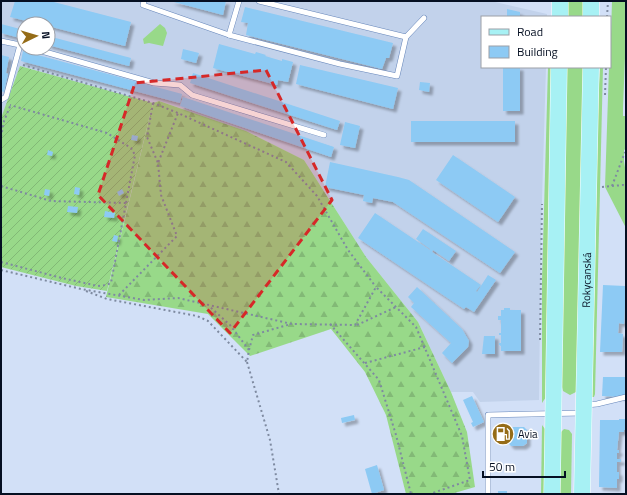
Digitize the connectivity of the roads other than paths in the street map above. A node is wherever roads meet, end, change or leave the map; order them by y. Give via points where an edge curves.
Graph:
1 (144, 1) edge
2 (239, 1) edge
3 (259, 1) edge
4 (560, 1) edge
5 (591, 1) edge
6 (560, 16) edge
7 (591, 16) edge
8 (424, 18) dead end
9 (229, 35) junction
10 (406, 37) junction
11 (1, 41) edge
12 (16, 44) edge
13 (56, 55) edge
14 (18, 56) edge
15 (559, 68) edge
16 (591, 68) edge
17 (1, 100) edge
18 (324, 135) dead end
19 (626, 397) edge
20 (584, 409) junction
21 (553, 413) junction
22 (488, 494) edge
23 (552, 494) edge
24 (582, 494) edge

1 - 9 lane via 143,5
2 - 9 lane
3 - 10 lane
4 - 6 main road
5 - 7 main road
8 - 10 lane
9 - 10 lane via 397,76
11 - 12 lane
13 - 18 lane via 154,83 180,85 192,94
14 - 17 lane via 6,97
15 - 21 main road
16 - 20 main road, Rokycanská
19 - 20 lane
20 - 21 lane
20 - 24 main road, Rokycanská
21 - 22 lane via 488,415
21 - 23 main road

